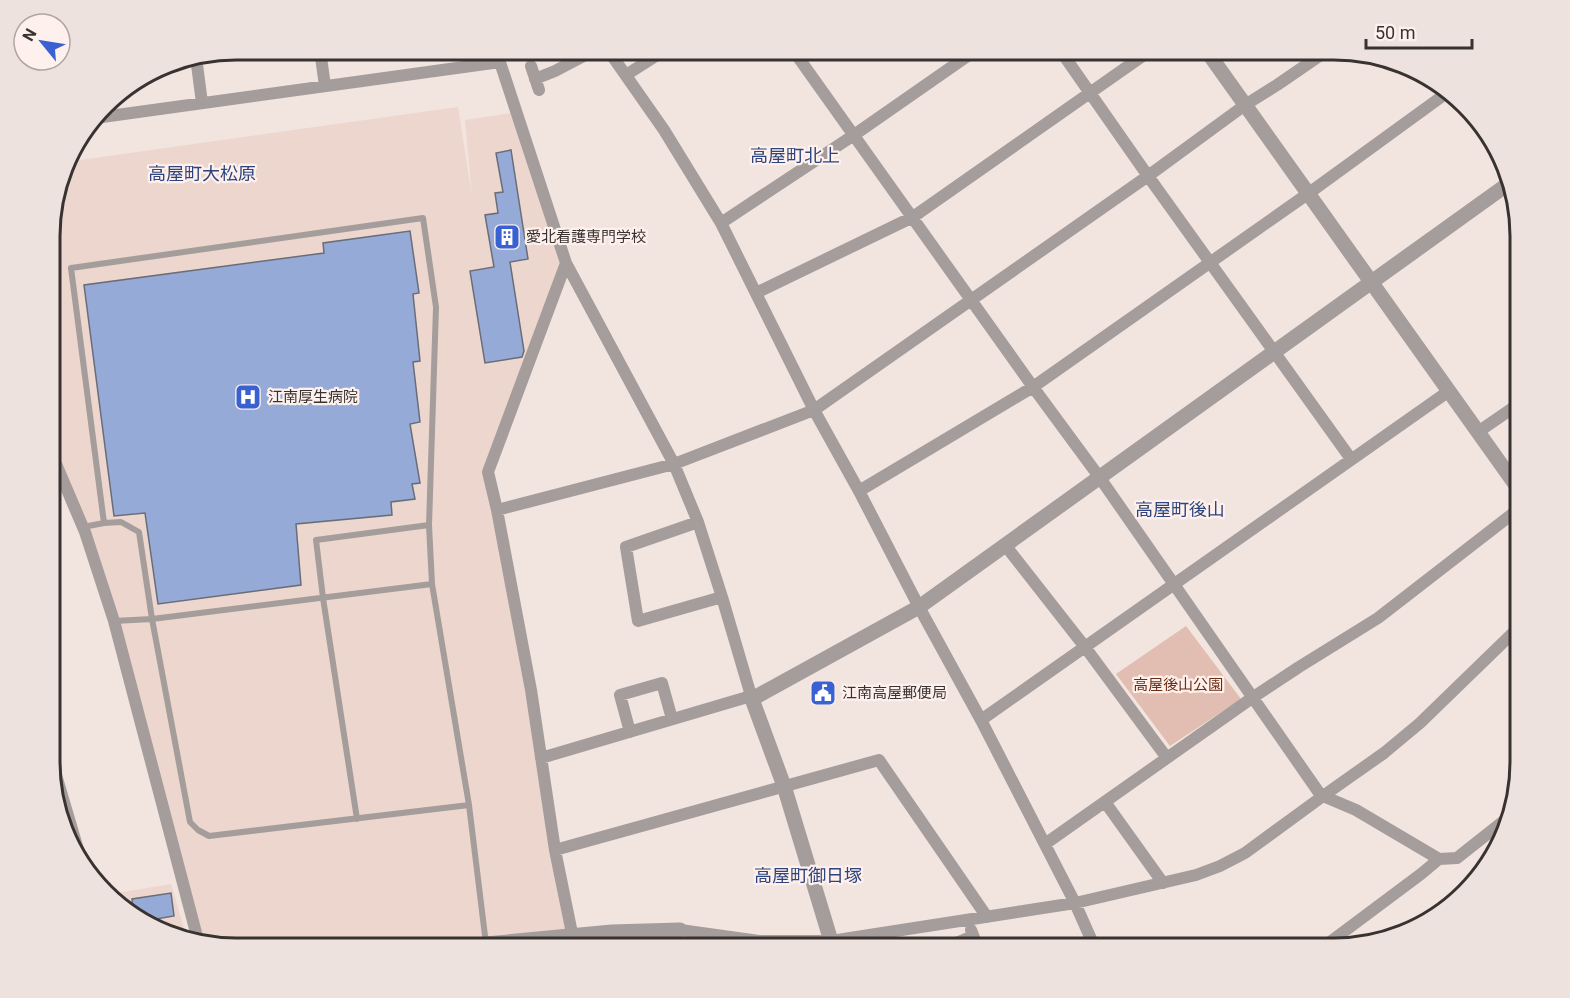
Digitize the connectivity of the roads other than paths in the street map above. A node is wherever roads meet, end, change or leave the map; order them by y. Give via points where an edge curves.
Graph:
1 (321, 60) edge
2 (475, 60) edge
3 (499, 60) edge
4 (576, 60) edge
5 (615, 60) edge
6 (649, 60) edge
7 (800, 60) edge
8 (962, 60) edge
9 (1067, 60) edge
10 (1137, 60) edge
11 (1213, 60) edge
12 (1313, 60) edge
13 (197, 64) edge
14 (531, 66) dead end
15 (626, 75) junction
16 (325, 86) junction
17 (1089, 93) junction
18 (1441, 97) edge
19 (202, 103) junction
20 (1245, 105) junction
21 (108, 116) edge
22 (854, 135) junction
23 (1148, 176) junction
24 (1503, 187) edge
25 (1308, 193) junction
26 (913, 217) junction
27 (721, 223) junction
28 (1211, 261) junction
29 (566, 263) junction
30 (1372, 282) junction
31 (756, 293) junction
32 (971, 300) junction
33 (1275, 352) junction
34 (1032, 387) junction
35 (1449, 391) junction
36 (814, 410) junction
37 (1510, 410) edge
38 (1478, 432) junction
39 (1351, 459) junction
40 (674, 464) junction
41 (60, 474) edge
42 (1510, 476) edge
43 (1100, 478) junction
44 (859, 491) junction
45 (497, 510) junction
46 (1510, 516) edge
47 (698, 522) junction
48 (104, 523) junction
49 (429, 525) junction
50 (82, 527) junction
51 (1005, 545) junction
52 (432, 584) junction
53 (1174, 584) junction
54 (722, 597) junction
55 (323, 598) junction
56 (919, 608) junction
57 (152, 619) junction
58 (114, 621) junction
59 (1510, 636) edge
60 (1085, 647) junction
61 (751, 698) junction
62 (1252, 698) junction
63 (672, 719) junction
64 (981, 720) junction
65 (630, 732) junction
66 (541, 758) junction
67 (1167, 758) junction
68 (784, 786) junction
69 (1322, 796) junction
70 (1105, 802) junction
71 (469, 805) junction
72 (357, 819) junction
73 (1498, 825) edge
74 (1486, 836) junction
75 (1491, 841) edge
76 (1045, 844) junction
77 (555, 850) junction
78 (1439, 859) junction
79 (1163, 883) junction
80 (1076, 903) junction
81 (987, 917) junction
82 (967, 920) junction
83 (680, 930) joint
84 (196, 933) edge
85 (973, 936) joint
86 (485, 938) edge
87 (573, 938) edge
88 (599, 938) edge
89 (737, 938) edge
90 (830, 938) edge
91 (870, 938) edge
92 (968, 938) edge
93 (1091, 938) edge
94 (1335, 938) edge

1 - 16 street
2 - 16 street
3 - 29 street
4 - 14 street via 537,84
5 - 15 street
6 - 15 street
7 - 22 street
8 - 22 street
9 - 17 street
10 - 17 street
11 - 20 street
12 - 20 street
13 - 19 street
15 - 27 street
16 - 19 street
17 - 23 street
17 - 26 street
18 - 25 street
19 - 21 street
20 - 23 street
20 - 25 street
22 - 26 street
22 - 27 street
23 - 28 street
23 - 32 street
24 - 30 street
25 - 28 street
25 - 30 street
26 - 31 street
26 - 32 street
27 - 31 street
28 - 33 street
28 - 34 street
29 - 40 street
29 - 45 street via 488,472
30 - 33 street
30 - 35 street
31 - 36 street
32 - 34 street
32 - 36 street
33 - 39 street
33 - 43 street
34 - 43 street
34 - 44 street
35 - 38 street
35 - 39 street
36 - 40 street
36 - 44 street
37 - 38 street
38 - 42 street
39 - 53 street
40 - 45 street
40 - 47 street
41 - 50 street
43 - 51 street
43 - 53 street
44 - 56 street
45 - 66 street
46 - 62 street via 1378,618
47 - 54 street
47 - 54 street via 626,547 639,621
48 - 49 lane via 71,268 423,218 436,308
48 - 50 lane
48 - 57 lane via 121,522 139,532
49 - 52 lane
49 - 55 lane via 316,540
50 - 58 street
51 - 56 street
51 - 60 street
52 - 55 lane
52 - 71 lane
53 - 60 street
53 - 62 street
54 - 61 street
55 - 57 lane
55 - 72 lane
56 - 61 street
56 - 64 street
57 - 58 lane
57 - 72 lane via 190,822 198,830 209,836
58 - 84 street
59 - 69 street via 1420,723
60 - 64 street
60 - 67 street
61 - 63 street
61 - 68 street
62 - 67 street
62 - 69 street
63 - 65 street
63 - 65 street via 662,683 620,695
64 - 76 street
65 - 66 street
66 - 77 street
67 - 70 street
68 - 77 street
68 - 81 street via 879,760
68 - 90 street
69 - 78 street via 1356,810
69 - 79 street via 1245,854 1196,875
70 - 76 street
70 - 79 street
71 - 72 lane
71 - 86 lane
73 - 74 street
74 - 75 street
74 - 78 street via 1457,858
76 - 80 street
77 - 87 street
78 - 94 street
79 - 80 street
80 - 81 street
80 - 93 street
81 - 82 street
82 - 85 street
82 - 91 street
83 - 88 street
83 - 89 street
85 - 92 street

